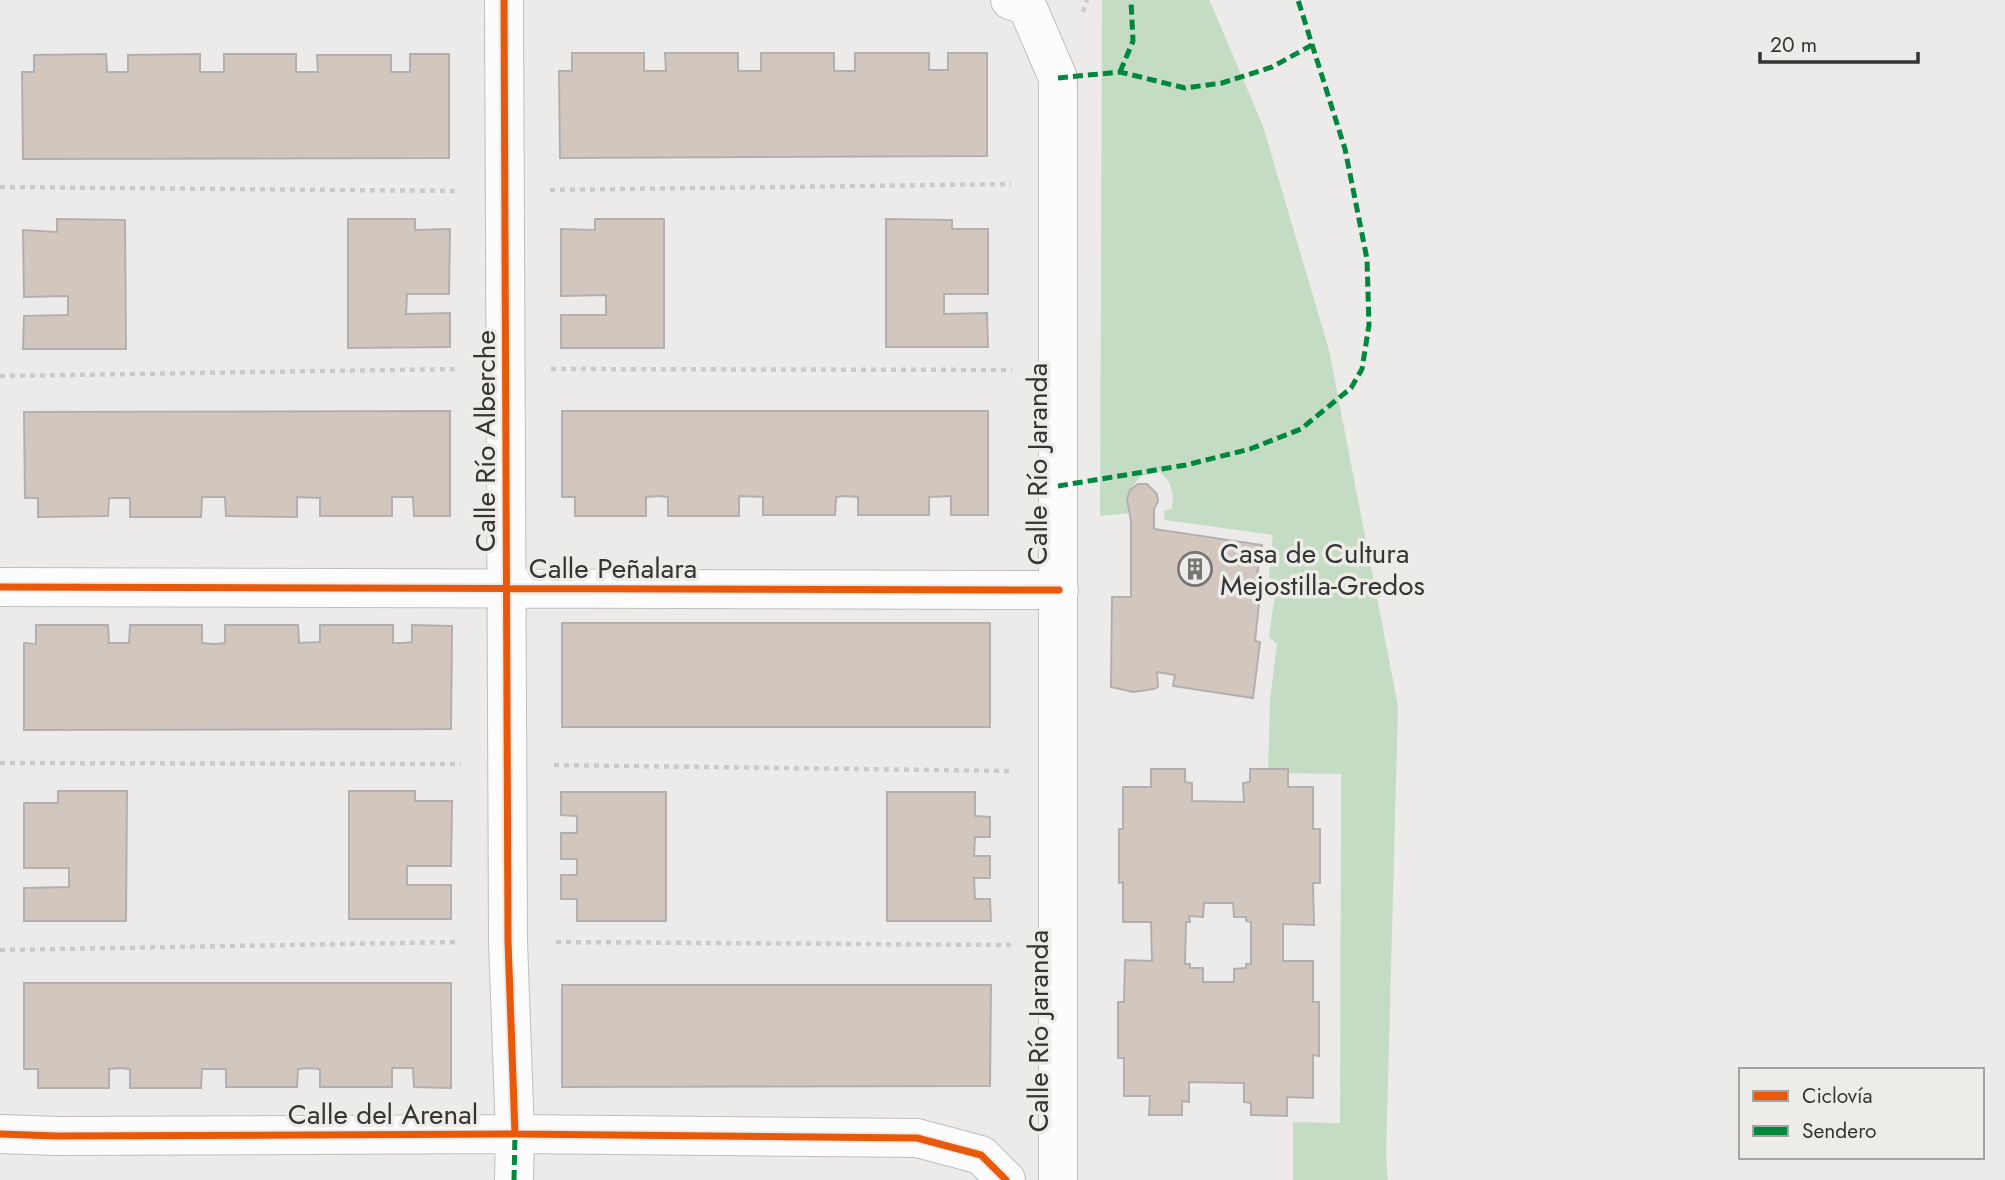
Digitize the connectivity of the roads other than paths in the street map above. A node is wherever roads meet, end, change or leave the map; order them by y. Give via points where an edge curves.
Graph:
1 (505, 0) edge
2 (1018, 3) edge
3 (0, 587) edge
4 (507, 588) junction
5 (1059, 590) junction
6 (0, 1134) edge
7 (515, 1134) junction
8 (514, 1180) edge
9 (1006, 1180) edge
10 (1058, 1180) edge

1 - 4 street, Calle Río Alberche
2 - 5 street, Calle Río Jaranda via 1058,78
3 - 4 street, Calle Peñalara
4 - 5 street, Calle Peñalara
4 - 7 street, Calle Río Alberche via 508,941
5 - 10 street, Calle Río Jaranda
6 - 7 street, Calle del Arenal
7 - 8 street, Calle Río Alberche
7 - 9 street, Calle del Arenal via 917,1138 981,1155

